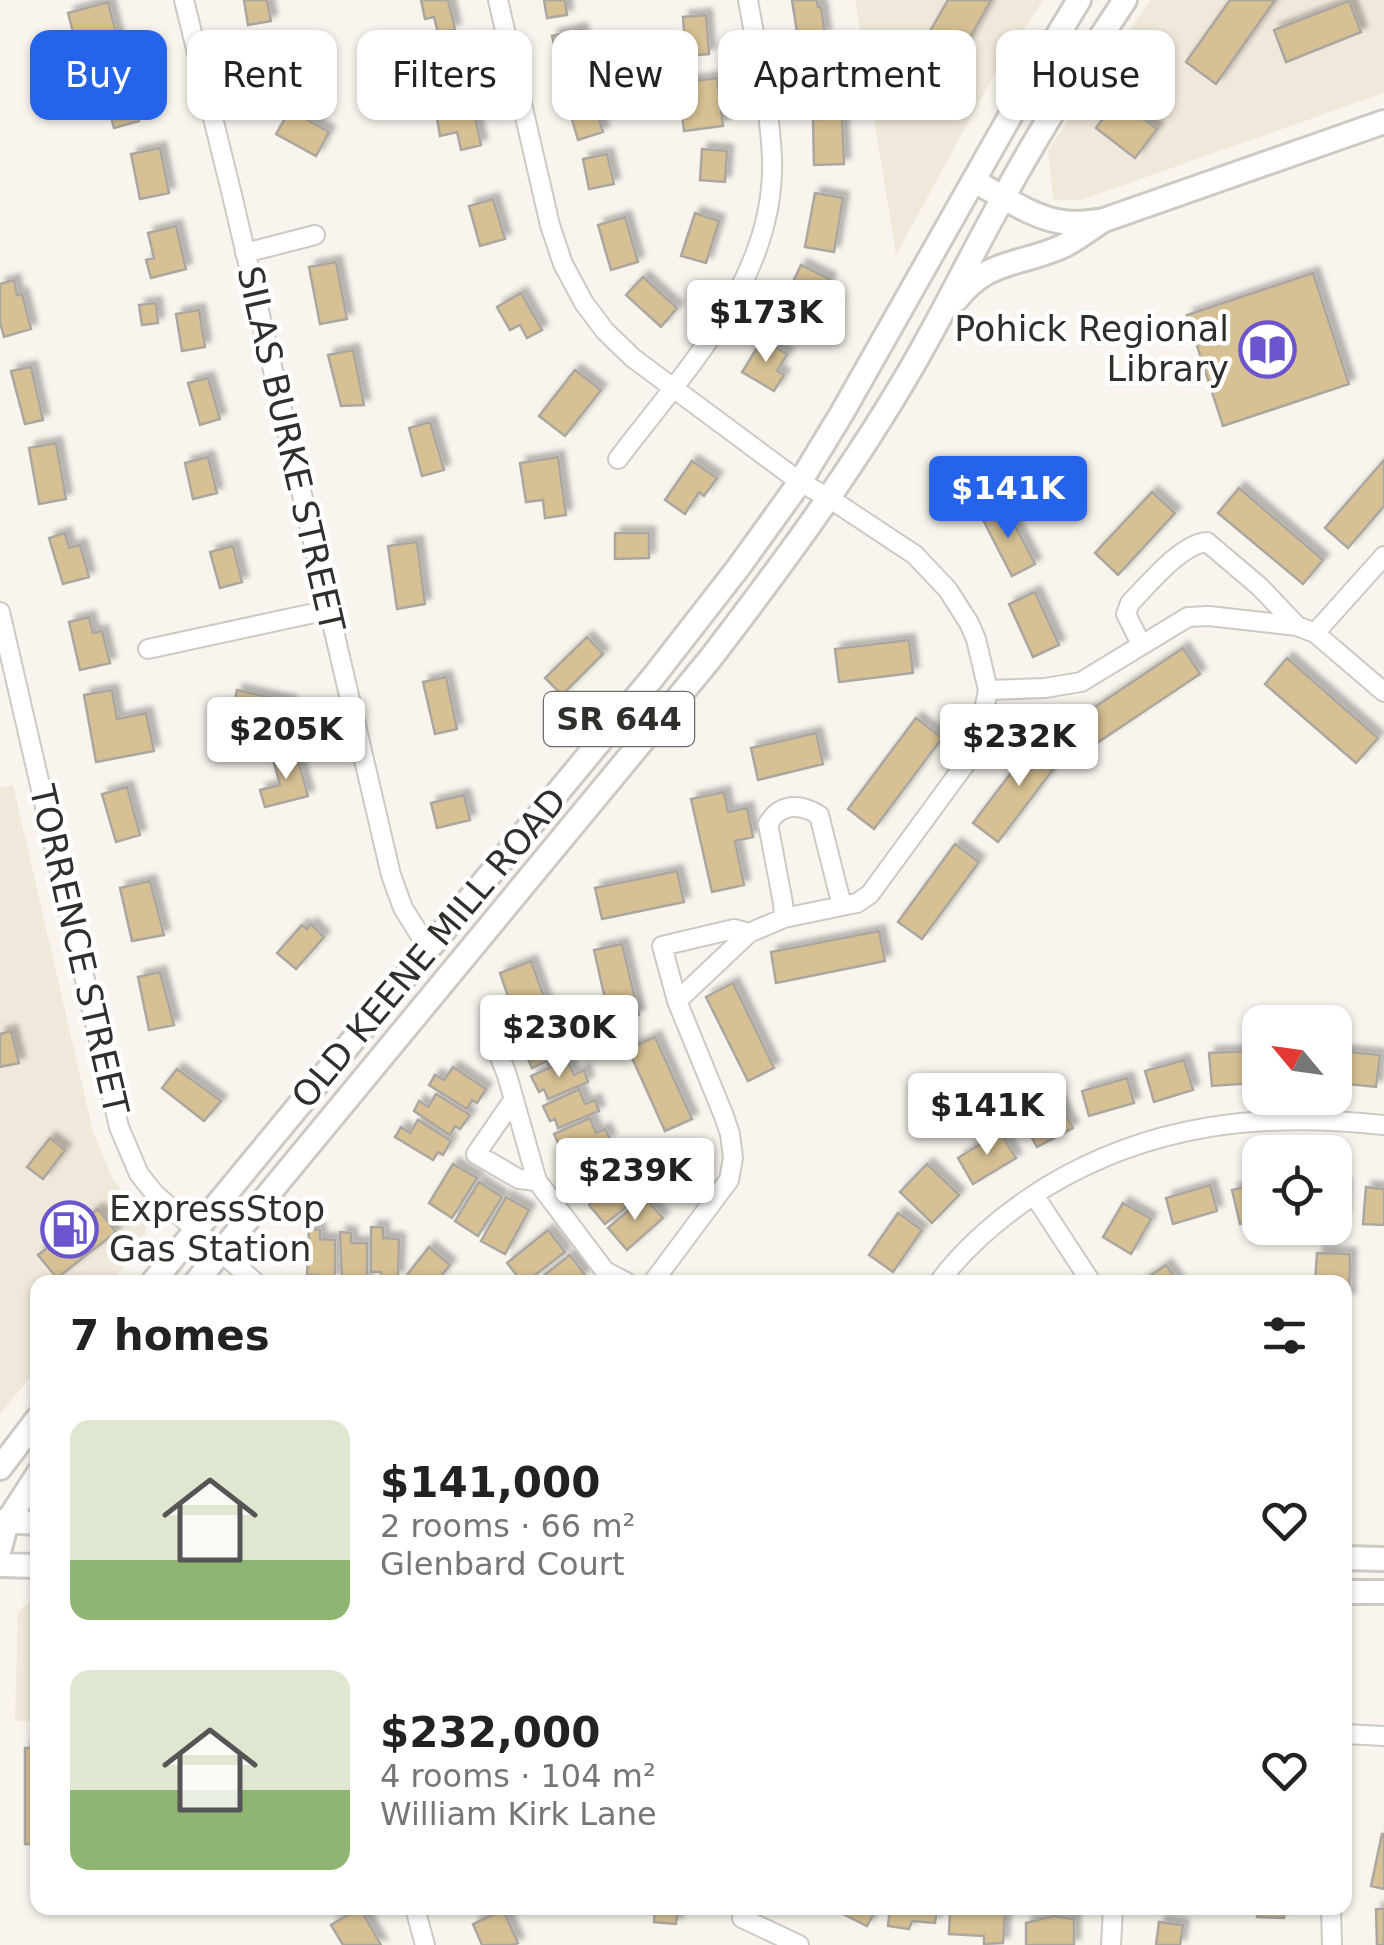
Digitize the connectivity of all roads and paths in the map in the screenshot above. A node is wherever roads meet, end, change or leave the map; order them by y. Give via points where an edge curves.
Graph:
1 (184, 0) edge
2 (498, 0) edge
3 (748, 0) edge
4 (1079, 0) edge
5 (1125, 0) edge
6 (1384, 122) edge
7 (974, 180) junction
8 (1003, 196) junction
9 (1104, 220) junction
10 (315, 235) dead end
11 (245, 253) junction
12 (928, 336) junction
13 (672, 388) junction
14 (618, 459) dead end
15 (800, 482) junction
16 (828, 498) junction
17 (1384, 556) edge
18 (328, 610) junction
19 (0, 612) edge
20 (1297, 626) junction
21 (1315, 633) junction
22 (1141, 644) junction
23 (148, 650) dead end
24 (5, 656) edge
25 (988, 690) junction
26 (1384, 692) edge
27 (842, 906) junction
28 (784, 918) junction
29 (749, 933) junction
30 (428, 948) junction
31 (677, 1001) junction
32 (538, 1018) dead end
33 (514, 1098) junction
34 (1384, 1126) edge
35 (537, 1181) junction
36 (1034, 1195) junction
37 (197, 1231) junction
38 (221, 1253) junction
39 (158, 1275) edge
40 (202, 1275) edge
41 (247, 1275) edge
42 (614, 1275) edge
43 (659, 1275) edge
44 (945, 1275) edge
45 (1086, 1275) edge
46 (30, 1429) edge
47 (0, 1468) edge
48 (30, 1485) edge
49 (4, 1521) edge
50 (30, 1523) edge
51 (0, 1548) edge
52 (1352, 1558) edge
53 (1384, 1559) edge
54 (0, 1565) edge
55 (30, 1566) edge
56 (1352, 1592) edge
57 (1384, 1592) edge
58 (1352, 1734) edge
59 (1384, 1736) edge
60 (417, 1915) edge
61 (1113, 1915) edge
62 (1332, 1915) edge
63 (742, 1918) dead end
64 (425, 1945) edge
65 (799, 1945) edge
66 (1111, 1945) edge
67 (1332, 1945) edge

1 - 11 street, SILAS BURKE STREET
2 - 13 street via 563,264 605,331
3 - 13 street via 769,120 766,215 748,274 726,315
4 - 7 main road, OLD KEENE MILL ROAD / SR 644
5 - 8 main road, OLD KEENE MILL ROAD / SR 644
6 - 9 main road
7 - 8 main road
7 - 15 main road, OLD KEENE MILL ROAD / SR 644
8 - 9 main road via 1063,222
8 - 12 main road, OLD KEENE MILL ROAD / SR 644
9 - 12 main road via 1063,247 986,271
10 - 11 street
11 - 18 street, SILAS BURKE STREET
12 - 16 main road, OLD KEENE MILL ROAD / SR 644
13 - 14 street
13 - 15 street
15 - 16 street
15 - 30 main road, OLD KEENE MILL ROAD / SR 644 via 654,676
16 - 25 street via 915,554 948,590 976,639
16 - 38 main road, OLD KEENE MILL ROAD / SR 644 via 710,659
17 - 21 street
18 - 23 street
18 - 30 street, SILAS BURKE STREET via 391,875
19 - 24 street, TORRENCE STREET
20 - 21 street
20 - 22 street via 1188,617
20 - 22 street via 1208,542 1198,542 1130,603 1126,614
21 - 26 street
22 - 25 street via 1081,682
24 - 37 street, TORRENCE STREET via 119,1127 139,1174
25 - 27 street via 978,741 966,763 870,894
27 - 28 street
27 - 28 street via 819,815 806,806 787,807 768,824
28 - 29 street
29 - 31 street
29 - 31 street via 734,929 662,946
30 - 37 main road, OLD KEENE MILL ROAD / SR 644
31 - 43 street via 724,1116 732,1158 729,1180
32 - 33 street via 502,1022 492,1038
33 - 35 street
33 - 35 street via 476,1154 519,1179
34 - 36 street via 1340,1120 1224,1124 1124,1148
35 - 42 street
36 - 44 street via 999,1219
36 - 45 street
37 - 38 street, TORRENCE STREET
37 - 39 main road, OLD KEENE MILL ROAD / SR 644
38 - 40 main road, OLD KEENE MILL ROAD / SR 644
38 - 41 street, TORRENCE STREET
46 - 47 main road
48 - 49 main road
49 - 50 main road
49 - 51 main road
52 - 53 main road
54 - 55 main road
56 - 57 main road
58 - 59 street
60 - 64 street
61 - 66 street
62 - 67 street
63 - 65 street

